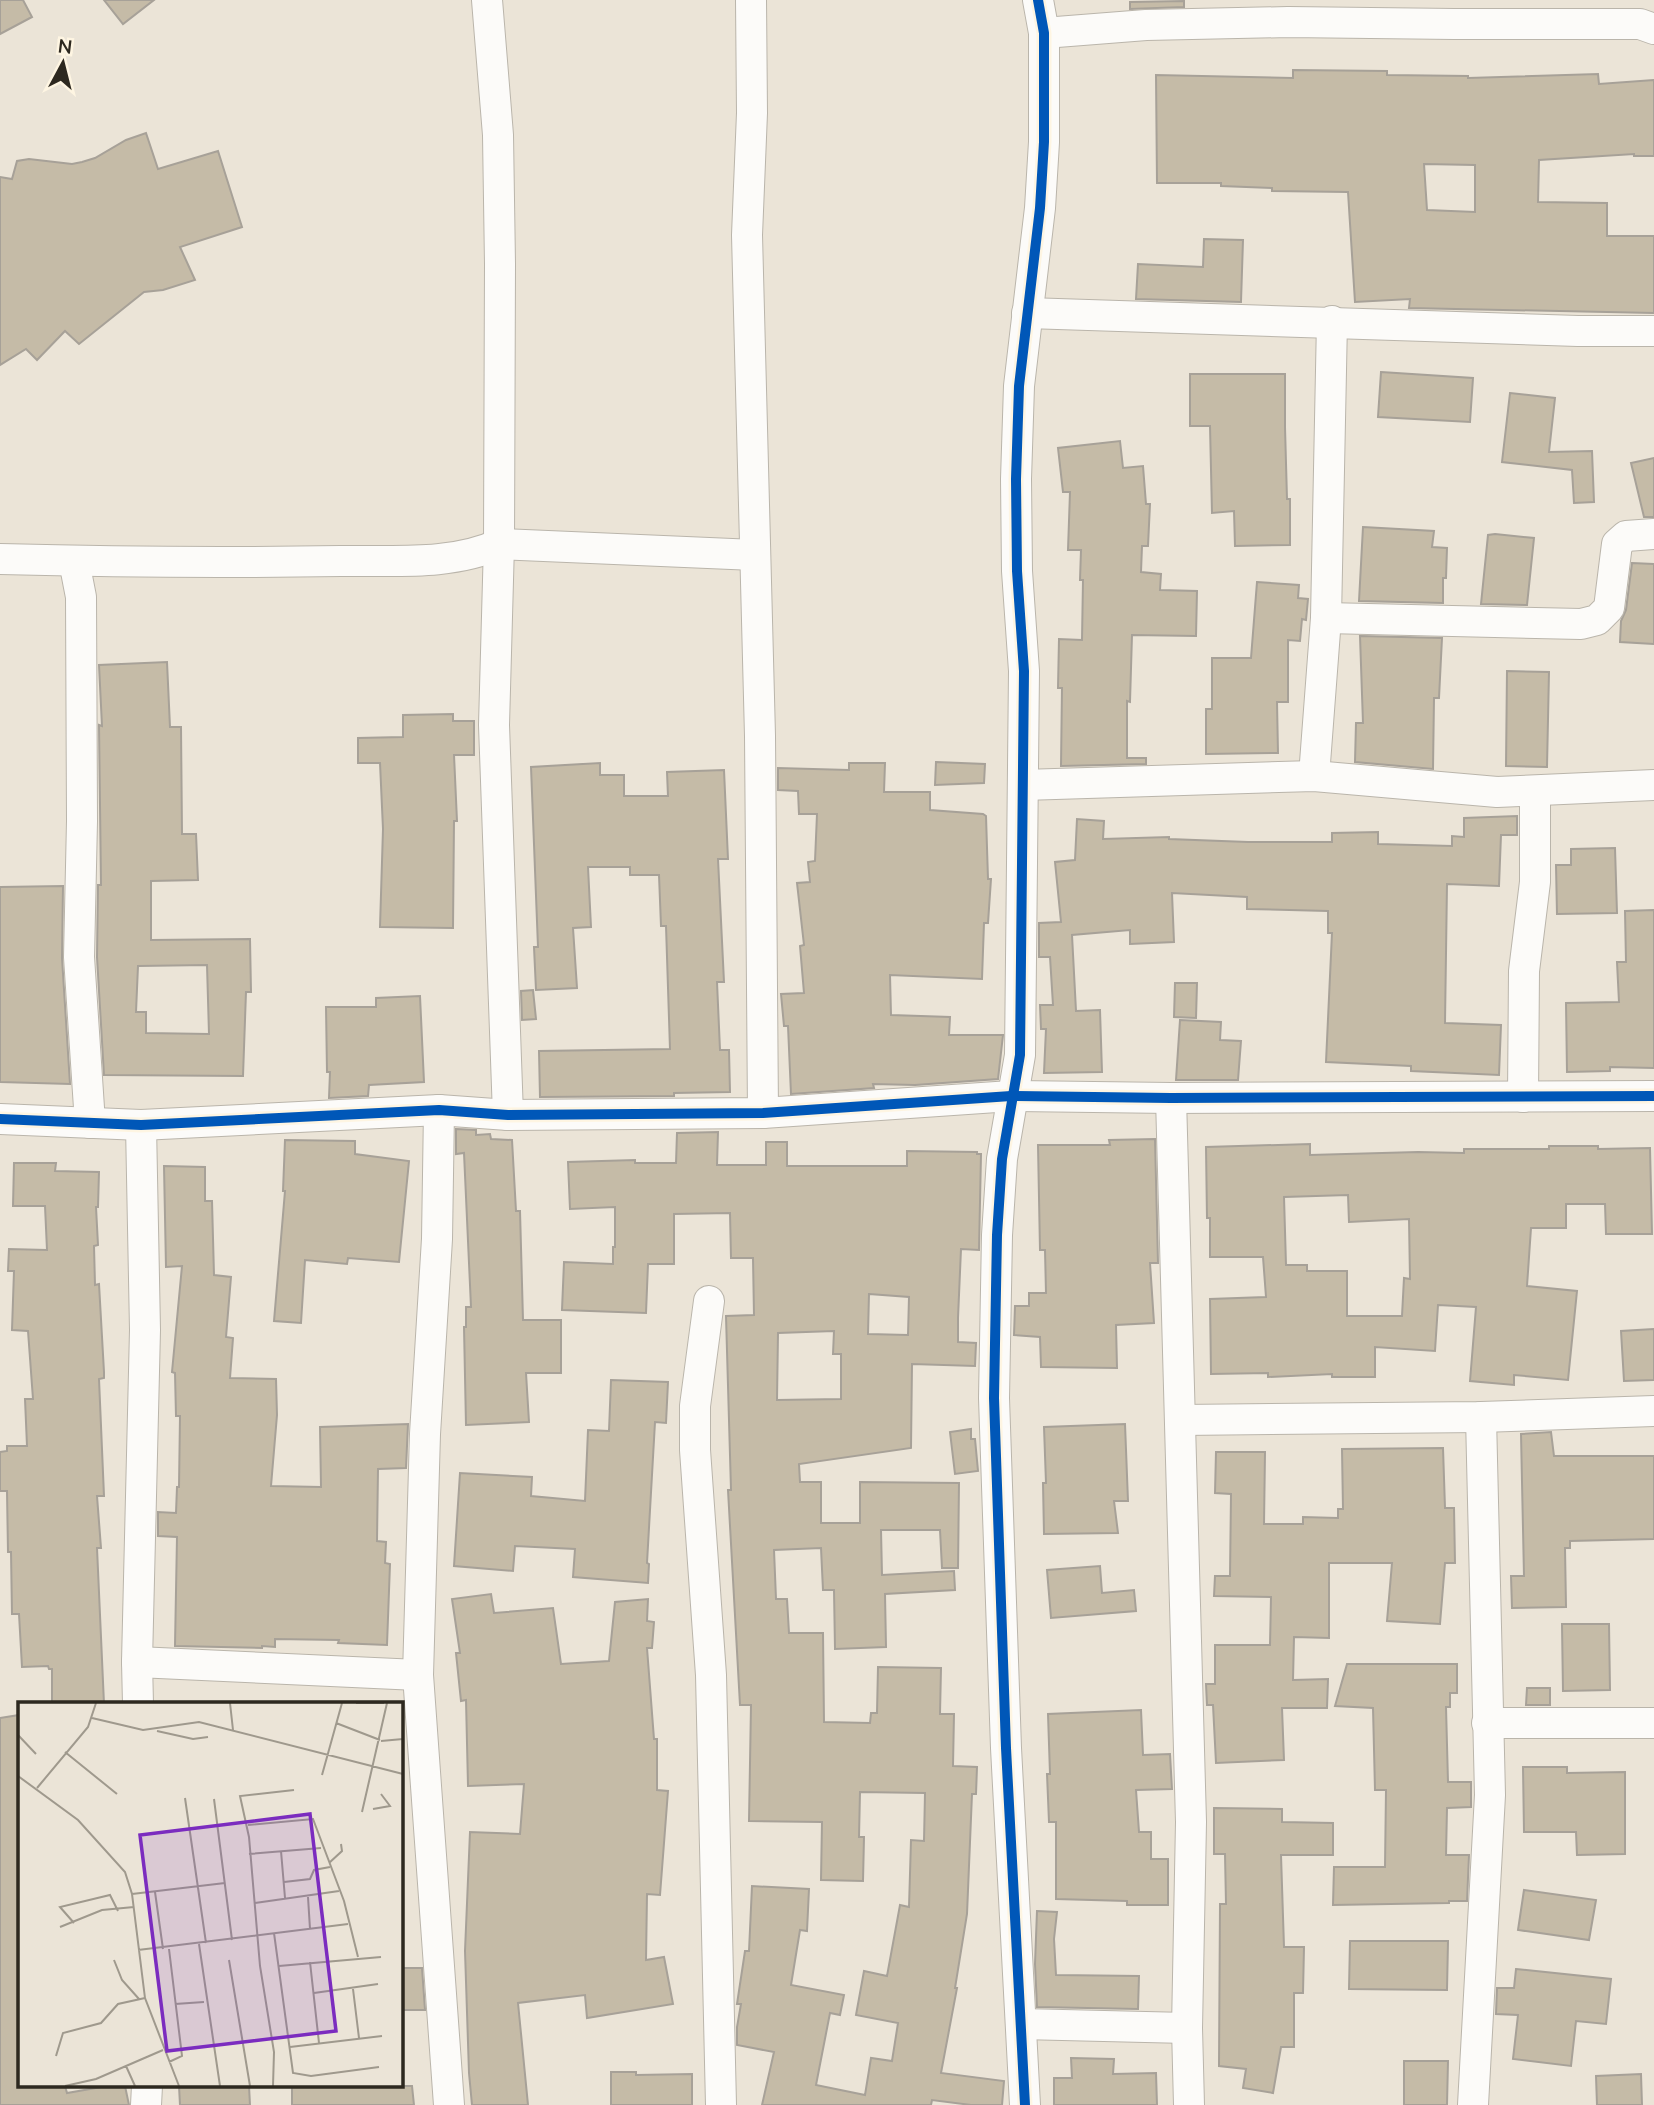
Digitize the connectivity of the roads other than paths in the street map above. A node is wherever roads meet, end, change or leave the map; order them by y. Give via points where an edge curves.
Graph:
1 (487, 0) edge
2 (751, 0) edge
3 (1038, 0) edge
4 (1654, 29) edge
5 (1044, 33) junction
6 (1027, 313) junction
7 (1332, 321) junction
8 (1654, 331) edge
9 (1654, 534) edge
10 (499, 544) junction
11 (755, 555) junction
12 (0, 559) edge
13 (74, 561) junction
14 (1326, 618) junction
15 (1314, 776) junction
16 (1023, 785) junction
17 (1654, 785) edge
18 (1535, 792) junction
19 (1011, 1096) junction
20 (1654, 1096) edge
21 (1523, 1097) junction
22 (1171, 1098) junction
23 (439, 1110) junction
24 (763, 1114) junction
25 (508, 1115) junction
26 (0, 1119) edge
27 (90, 1123) junction
28 (141, 1125) junction
29 (709, 1301) dead end
30 (1654, 1411) edge
31 (1481, 1417) junction
32 (1181, 1420) junction
33 (137, 1662) junction
34 (418, 1675) junction
35 (138, 1702) edge
36 (1487, 1723) junction
37 (1654, 1723) edge
38 (1021, 2024) junction
39 (1187, 2028) junction
40 (449, 2105) edge
41 (721, 2105) edge
42 (1025, 2105) edge
43 (1189, 2105) edge
44 (1473, 2105) edge

1 - 10 street via 498,135
2 - 11 street via 747,235
3 - 5 street
4 - 5 street via 1640,24 1288,22
5 - 6 street via 1040,208
6 - 7 street
6 - 16 street via 1016,479 1024,671
7 - 8 street
7 - 14 street
9 - 14 street via 1626,536 1617,544 1609,608 1597,621
10 - 11 street
10 - 13 street via 463,556 422,559
10 - 25 street via 494,726
11 - 24 street
12 - 13 street
13 - 27 street via 81,597 79,957
14 - 15 street
15 - 16 street
15 - 18 street
16 - 19 street via 1020,1055
17 - 18 street
18 - 21 street via 1535,882 1524,971
19 - 22 street
19 - 24 street
19 - 38 street via 998,1222 994,1398
20 - 21 street
21 - 22 street
22 - 32 street
23 - 25 street
23 - 28 street
23 - 34 street
24 - 25 street
26 - 27 street
27 - 28 street
28 - 33 street via 145,1329
29 - 41 street via 695,1406 695,1450 711,1675
30 - 31 street
31 - 32 street
31 - 36 street
32 - 39 street via 1191,1822
33 - 34 street
33 - 35 street
34 - 40 street
36 - 37 street
36 - 44 street via 1490,1795
38 - 39 street
38 - 42 street
39 - 43 street

